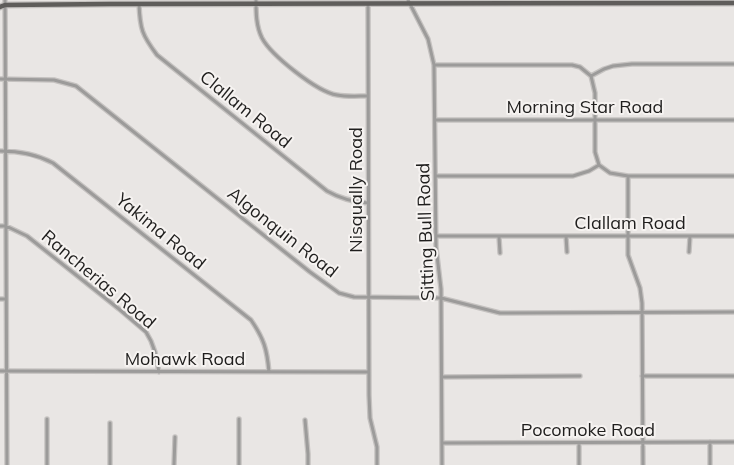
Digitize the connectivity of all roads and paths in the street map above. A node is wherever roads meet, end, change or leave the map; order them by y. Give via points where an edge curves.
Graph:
1 (256, 2) edge
2 (409, 2) edge
3 (488, 2) edge
4 (566, 2) edge
5 (2, 4) edge
6 (139, 4) junction
7 (368, 4) junction
8 (734, 4) edge
9 (734, 64) edge
10 (434, 65) junction
11 (590, 76) junction
12 (0, 79) edge
13 (5, 79) junction
14 (368, 96) junction
15 (436, 120) junction
16 (595, 120) junction
17 (734, 120) edge
18 (0, 151) edge
19 (5, 151) junction
20 (599, 165) junction
21 (436, 176) junction
22 (628, 176) junction
23 (734, 176) edge
24 (368, 203) junction
25 (0, 226) edge
26 (6, 226) junction
27 (436, 236) junction
28 (566, 236) junction
29 (628, 236) junction
30 (690, 236) junction
31 (734, 236) edge
32 (499, 237) junction
33 (567, 252) dead end
34 (689, 252) dead end
35 (500, 253) dead end
36 (369, 298) junction
37 (441, 298) junction
38 (0, 299) edge
39 (6, 299) junction
40 (642, 312) junction
41 (734, 312) edge
42 (0, 371) edge
43 (6, 371) junction
44 (159, 372) junction
45 (269, 372) junction
46 (369, 372) junction
47 (580, 376) dead end
48 (642, 376) junction
49 (734, 376) edge
50 (442, 377) junction
51 (46, 419) dead end
52 (239, 419) dead end
53 (305, 420) dead end
54 (110, 422) dead end
55 (175, 437) dead end
56 (643, 442) junction
57 (710, 442) junction
58 (734, 442) edge
59 (442, 443) junction
60 (579, 443) junction
61 (7, 465) edge
62 (47, 465) edge
63 (110, 465) edge
64 (174, 465) edge
65 (239, 465) edge
66 (308, 465) edge
67 (377, 465) edge
68 (442, 465) edge
69 (579, 465) edge
70 (643, 465) edge
71 (710, 465) edge

1 - 6 main road
1 - 7 main road
1 - 14 street via 262,38 278,58 308,81 335,95
2 - 3 main road
2 - 7 main road
2 - 10 street, Sitting Bull Road via 428,39
3 - 4 main road
4 - 8 main road
5 - 6 main road
5 - 13 street
6 - 24 street, Clallam Road via 140,25 157,55 328,191 348,201
7 - 14 street, Nisqually Road
9 - 11 street via 632,64 613,66
10 - 11 street via 572,65
10 - 15 street, Sitting Bull Road
11 - 16 street via 595,93
12 - 13 street, Algonquin Road
13 - 19 street
13 - 36 street, Algonquin Road via 54,80 76,86 339,293
14 - 24 street, Nisqually Road
15 - 16 street, Morning Star Road
15 - 21 street, Sitting Bull Road
16 - 17 street, Morning Star Road
16 - 20 street via 595,152
18 - 19 street, Yakima Road
19 - 26 street
19 - 45 street, Yakima Road via 39,156 53,163 251,320 264,341
20 - 21 street via 573,176
20 - 22 street via 610,173
21 - 27 street, Sitting Bull Road
22 - 23 street
22 - 29 street
24 - 36 street, Nisqually Road
25 - 26 street, Rancherias Road
26 - 39 street
26 - 44 street, Rancherias Road via 27,236 146,332
27 - 32 street, Clallam Road
27 - 37 street, Sitting Bull Road
28 - 29 street, Clallam Road
28 - 32 street, Clallam Road
28 - 33 street
29 - 30 street, Clallam Road
29 - 40 street via 628,255 640,288
30 - 31 street, Clallam Road
30 - 34 street
32 - 35 street
36 - 37 street, Algonquin Road
36 - 46 street, Nisqually Road
37 - 40 street, Algonquin Road via 500,313
37 - 50 street, Sitting Bull Road
38 - 39 street
39 - 43 street
40 - 41 street, Algonquin Road
40 - 48 street
42 - 43 street, Mohawk Road
43 - 44 street, Mohawk Road
43 - 61 street
44 - 45 street, Mohawk Road
45 - 46 street, Mohawk Road
46 - 67 street, Nisqually Road via 370,418 377,447
47 - 50 street
48 - 49 street
48 - 56 street
50 - 59 street, Sitting Bull Road
51 - 62 street
52 - 65 street
53 - 66 street
54 - 63 street
55 - 64 street
56 - 57 street, Pocomoke Road
56 - 60 street, Pocomoke Road
56 - 70 street
57 - 58 street, Pocomoke Road
57 - 71 street
59 - 60 street, Pocomoke Road
59 - 68 street, Sitting Bull Road
60 - 69 street

